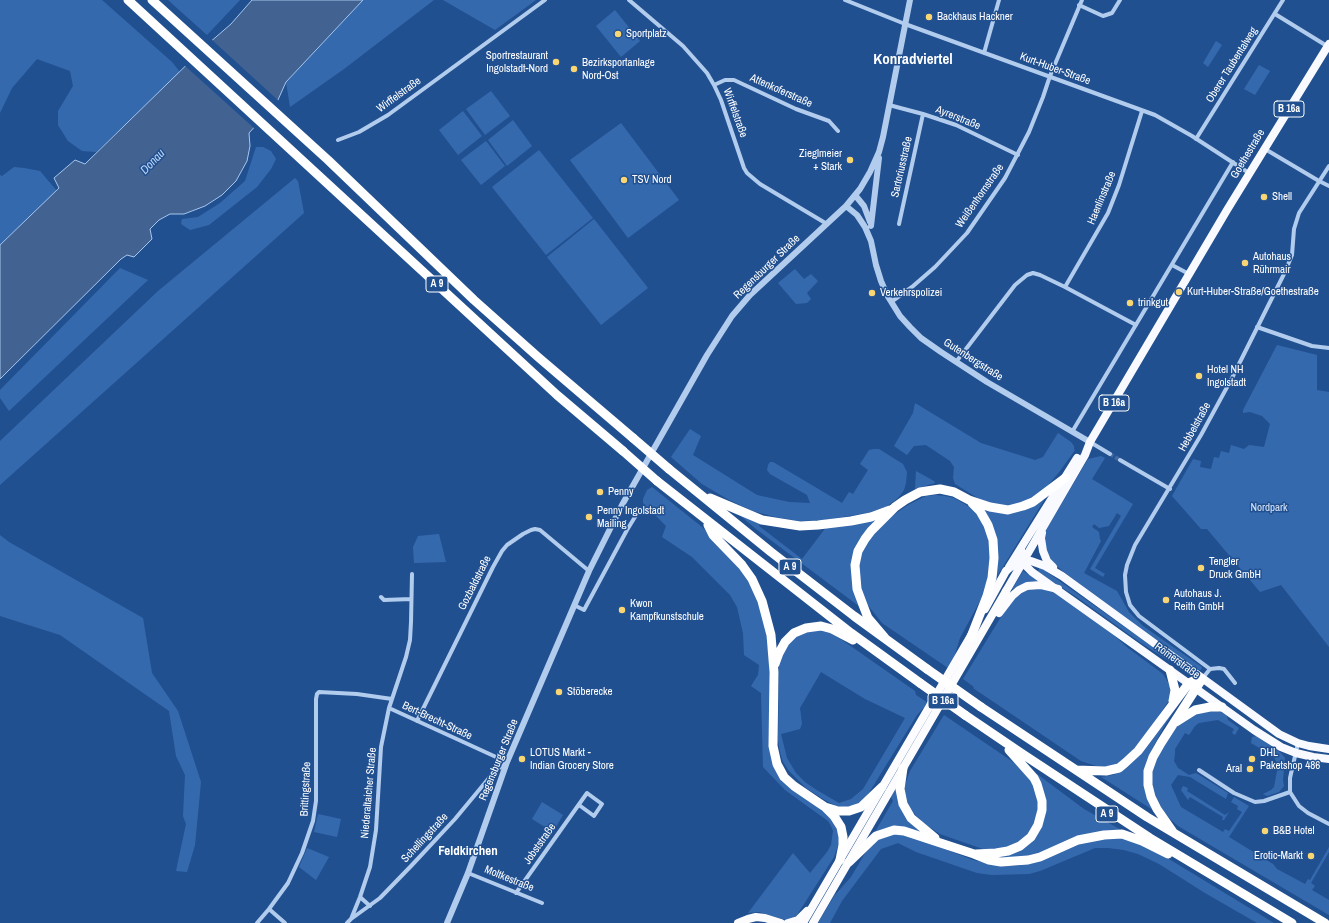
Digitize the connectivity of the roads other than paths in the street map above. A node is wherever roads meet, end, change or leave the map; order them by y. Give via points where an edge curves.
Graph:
1 (128, 0) edge
2 (152, 0) edge
3 (545, 0) edge
4 (629, 0) edge
5 (845, 0) edge
6 (910, 0) edge
7 (999, 0) edge
8 (1082, 0) edge
9 (1120, 0) edge
10 (1283, 0) edge
11 (1079, 5) junction
12 (1275, 14) junction
13 (905, 24) junction
14 (1329, 46) edge
15 (984, 53) junction
16 (1050, 76) junction
17 (714, 85) junction
18 (889, 105) junction
19 (1142, 111) junction
20 (923, 114) junction
21 (838, 131) dead end
22 (1196, 139) junction
23 (338, 140) dead end
24 (1264, 149) junction
25 (879, 152) junction
26 (1018, 155) junction
27 (1233, 162) junction
28 (1329, 166) edge
29 (1250, 173) junction
30 (1319, 181) junction
31 (1329, 186) edge
32 (855, 195) junction
33 (846, 206) junction
34 (826, 224) junction
35 (899, 224) dead end
36 (872, 226) junction
37 (871, 241) junction
38 (1172, 265) junction
39 (1190, 275) junction
40 (1065, 287) junction
41 (891, 302) junction
42 (1136, 325) junction
43 (1257, 327) junction
44 (1329, 348) edge
45 (956, 362) junction
46 (1072, 432) junction
47 (1090, 442) junction
48 (1110, 454) tunnel mouth
49 (1120, 460) tunnel mouth
50 (1065, 478) junction
51 (1170, 489) junction
52 (698, 493) junction
53 (969, 500) junction
54 (644, 508) dead end
55 (895, 508) junction
56 (693, 510) junction
57 (708, 525) junction
58 (1042, 530) junction
59 (1021, 548) junction
60 (1023, 561) junction
61 (589, 571) junction
62 (1006, 571) junction
63 (412, 574) dead end
64 (1062, 576) junction
65 (1058, 589) junction
66 (1006, 591) joint
67 (381, 597) dead end
68 (412, 599) junction
69 (574, 606) junction
70 (982, 633) junction
71 (971, 637) junction
72 (885, 638) junction
73 (860, 644) junction
74 (1210, 668) junction
75 (1170, 670) junction
76 (774, 672) junction
77 (1202, 679) junction
78 (1235, 683) dead end
79 (919, 684) junction
80 (1192, 686) junction
81 (322, 692) joint
82 (392, 700) junction
83 (1173, 703) junction
84 (1222, 707) junction
85 (389, 708) junction
86 (964, 717) junction
87 (417, 721) junction
88 (1171, 726) junction
89 (1298, 743) junction
90 (1006, 746) junction
91 (1329, 749) edge
92 (1296, 753) junction
93 (1329, 759) edge
94 (507, 762) junction
95 (903, 768) junction
96 (1075, 770) junction
97 (1199, 770) dead end
98 (882, 787) junction
99 (1290, 792) junction
100 (579, 805) junction
101 (825, 807) junction
102 (1329, 824) edge
103 (1176, 835) junction
104 (941, 843) junction
105 (974, 854) junction
106 (1174, 856) junction
107 (844, 861) junction
108 (468, 873) junction
109 (1213, 876) junction
110 (516, 893) junction
111 (360, 897) junction
112 (816, 900) junction
113 (542, 903) dead end
114 (370, 906) junction
115 (269, 909) junction
116 (351, 918) junction
117 (257, 923) edge
118 (285, 923) edge
119 (347, 923) edge
120 (447, 923) edge
121 (738, 923) edge
122 (781, 923) edge
123 (788, 923) edge
124 (803, 923) edge
125 (813, 923) edge
126 (1292, 923) edge
127 (1324, 923) edge

1 - 56 highway, A 9, bridge via 557,395
2 - 52 highway, A 9, bridge via 328,160 538,357
3 - 23 street, Wirffelstraße via 388,114 359,132
4 - 17 street, Wirffelstraße via 697,60
5 - 13 street, Kurt-Huber-Straße
6 - 13 street, Regensburger Straße
7 - 15 street
8 - 11 street, Weißenhornstraße
9 - 11 street via 1112,13 1103,16
10 - 12 street, Oberer Taubentalweg
11 - 16 street, Weißenhornstraße
12 - 14 street, Goethestraße
12 - 22 street, Oberer Taubentalweg
13 - 15 street, Kurt-Huber-Straße
13 - 18 street, Regensburger Straße
14 - 24 main road, Goethestraße / B 16a
15 - 16 street, Kurt-Huber-Straße
16 - 19 street, Kurt-Huber-Straße
16 - 26 street, Weißenhornstraße
17 - 21 street, Attenkoferstraße via 725,80 734,80 796,109 829,121
17 - 34 street, Wirffelstraße via 747,173 760,184
18 - 20 street, Ayrerstraße
18 - 25 street, Regensburger Straße
19 - 22 street, Kurt-Huber-Straße via 1165,120
19 - 40 street, Haenlinstraße via 1108,212
20 - 26 street, Ayrerstraße via 956,125
20 - 35 street, Sartoriusstraße
22 - 27 street, Kurt-Huber-Straße
24 - 29 main road, Goethestraße / B 16a
24 - 30 street
25 - 32 street, Regensburger Straße
25 - 36 street
26 - 41 street, Weißenhornstraße via 996,193 967,232 935,267
27 - 29 street, Kurt-Huber-Straße
27 - 38 street, Goethestraße
28 - 30 street, Hebbelstraße
29 - 39 main road, Goethestraße / B 16a
30 - 31 street
30 - 43 street, Hebbelstraße via 1299,214 1294,229 1292,255 1286,272
32 - 33 street, Regensburger Straße
32 - 36 street, Gutenbergstraße via 864,206
33 - 34 street, Regensburger Straße
33 - 37 street, Gutenbergstraße via 857,215
34 - 61 street, Regensburger Straße via 750,295 721,332 622,504
36 - 37 street, Gutenbergstraße
37 - 41 street, Gutenbergstraße via 879,276
38 - 39 street
38 - 42 street, Goethestraße
39 - 47 main road, Goethestraße / B 16a
40 - 42 street
40 - 45 street via 1040,275 1027,275 1015,285
41 - 45 street, Gutenbergstraße via 910,327
42 - 46 street, Goethestraße
43 - 44 street via 1312,346
43 - 51 street, Hebbelstraße via 1215,410
45 - 46 street, Gutenbergstraße
46 - 47 street, Gutenbergstraße
47 - 48 street, Gutenbergstraße
47 - 50 main road, B 16a
47 - 58 main road, B 16a
49 - 51 street
50 - 53 highway, A 9 via 1033,502 1015,509 995,509
50 - 59 main road, B 16a
51 - 74 street, Hebbelstraße via 1130,556 1125,575 1126,592 1130,605 1139,616
52 - 55 highway, A 9 via 762,520 800,526 851,521
52 - 72 highway, A 9
53 - 55 highway, A 9 via 947,490 934,490 920,492
53 - 71 highway, A 9 via 980,511 988,525 994,550 992,578
54 - 69 street via 638,512 627,530 584,610
55 - 72 highway, A 9 via 865,539 858,550 855,565 857,589 868,618
56 - 57 highway, A 9
56 - 79 highway, A 9
57 - 73 highway, A 9
57 - 76 highway, A 9 via 713,535 742,565 758,592 768,620
58 - 60 main road, B 16a
58 - 64 main road via 1041,545 1044,556
59 - 60 main road
59 - 62 main road, B 16a
60 - 62 main road
60 - 64 main road, Römerstraße via 1041,564
60 - 65 main road, Römerstraße via 1032,572
60 - 66 main road, B 16a
61 - 69 street, Regensburger Straße
61 - 87 street, Gozbaldstraße via 540,530 531,530 507,545 498,558
62 - 71 highway, B 16a
63 - 68 street
64 - 77 main road, Römerstraße
65 - 70 highway via 1035,585 1019,590
65 - 75 main road, Römerstraße
66 - 70 highway, B 16a
67 - 68 street via 384,600
68 - 82 street via 409,646
69 - 94 street, Regensburger Straße
70 - 95 highway, B 16a
71 - 98 highway, B 16a
72 - 96 highway, A 9, bridge
73 - 76 highway, A 9 via 821,626 806,628 794,633 785,642 776,659
73 - 79 highway, A 9
74 - 77 street
74 - 78 street, Hebbelstraße via 1224,669
75 - 80 main road, Römerstraße
75 - 83 highway via 1175,690
76 - 101 highway, A 9 via 772,740 777,764 788,780
77 - 80 highway via 1197,679
77 - 89 main road, Römerstraße via 1279,734
79 - 86 highway, A 9, bridge
80 - 83 highway
80 - 84 main road, Römerstraße
80 - 88 highway, A 9
81 - 82 street, Bert-Brecht-Straße
81 - 115 street, Brittingstraße via 317,694 316,699 316,801 313,821 292,874
82 - 85 street, Bert-Brecht-Straße
83 - 96 highway via 1138,751 1119,768 1106,771
84 - 88 highway, A 9 via 1195,710
84 - 92 main road, Römerstraße via 1265,738
85 - 87 street, Bert-Brecht-Straße
85 - 111 street, Niederaltaicher Straße via 381,747 376,830 370,867
86 - 90 highway, A 9
86 - 109 highway, A 9
87 - 94 street, Bert-Brecht-Straße
88 - 103 highway, A 9 via 1153,757 1148,779 1154,803
89 - 91 main road, Römerstraße
89 - 92 street
90 - 105 highway, A 9 via 1037,784 1042,801 1038,825 1031,837 1020,846 1002,852
90 - 106 highway, A 9
92 - 93 main road, Römerstraße
92 - 99 street via 1290,778
94 - 108 street, Regensburger Straße
94 - 114 street, Schellingstraße via 494,772 407,871
95 - 104 highway, A 9 via 900,789 903,804 911,818
95 - 107 highway, B 16a
96 - 103 highway, A 9
97 - 99 street via 1234,793 1255,802
98 - 101 highway, A 9 via 861,807 838,811
98 - 107 highway, B 16a
99 - 102 street via 1299,806
100 - 100 street, Jobststraße via 587,793 602,804 594,816
100 - 110 street, Jobststraße
101 - 107 highway, A 9 via 841,827
103 - 127 highway, A 9
104 - 105 highway, A 9
104 - 107 highway, A 9 via 894,830 876,836
105 - 106 highway, A 9 via 1001,862 1028,860 1078,840 1122,834
106 - 109 highway, A 9
107 - 112 highway, B 16a
107 - 125 highway, B 16a
108 - 110 street, Moltkestraße
108 - 120 street, Regensburger Straße
109 - 126 highway, A 9
110 - 113 street, Moltkestraße
111 - 114 street
111 - 116 street, Niederaltaicher Straße
112 - 123 highway via 798,920
112 - 124 highway, B 16a
114 - 116 street, Schellingstraße
115 - 117 street, Brittingstraße
115 - 118 street
116 - 119 street, Niederaltaicher Straße
121 - 122 highway via 756,917

